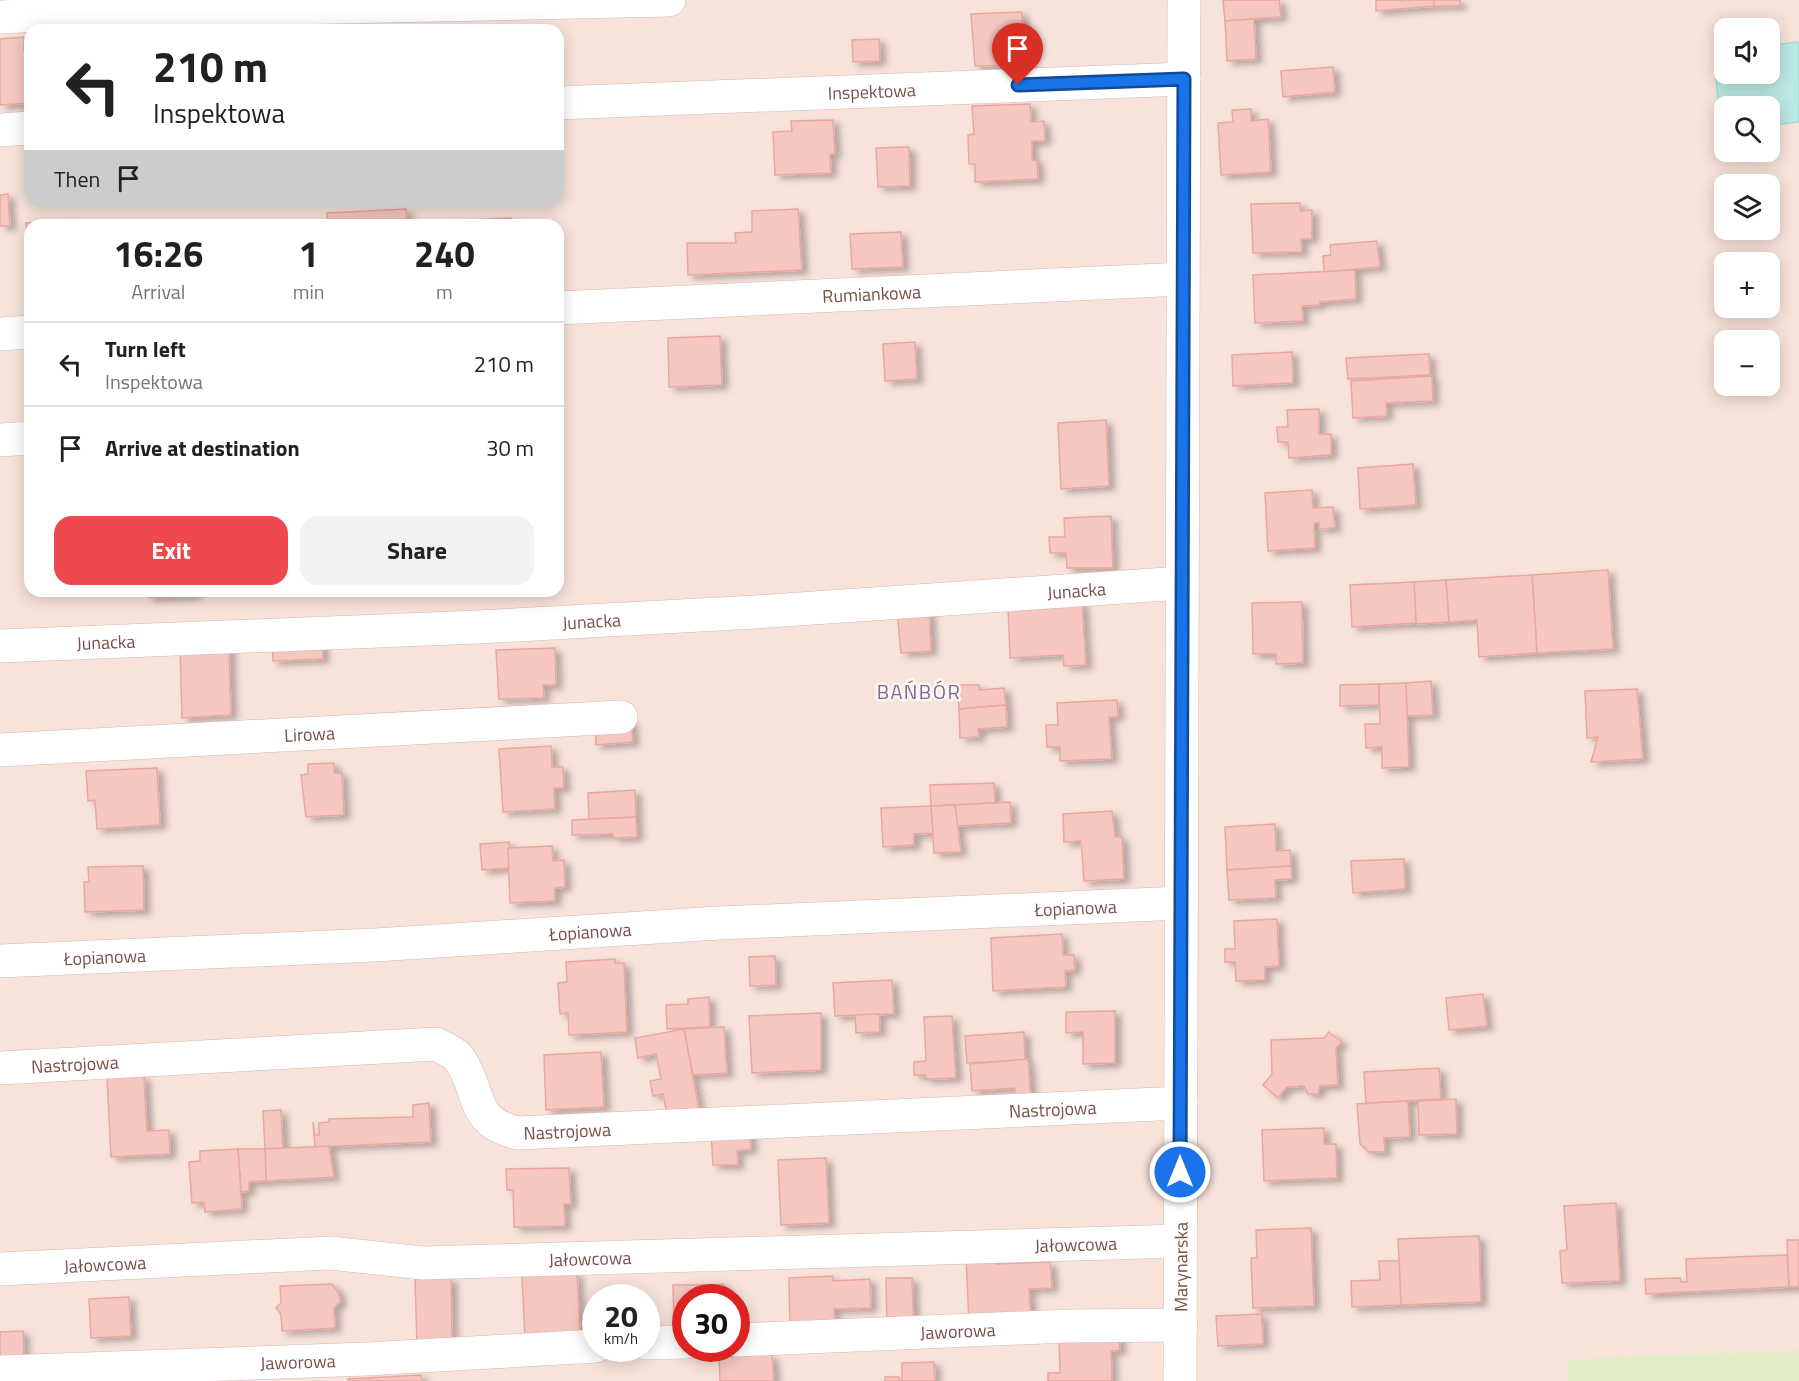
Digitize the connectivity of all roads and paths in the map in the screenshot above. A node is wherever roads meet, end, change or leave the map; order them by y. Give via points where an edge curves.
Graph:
1 (669, 0) edge
2 (1184, 0) edge
3 (0, 18) edge
4 (1184, 79) junction
5 (564, 103) edge
6 (24, 128) edge
7 (0, 130) edge
8 (1183, 279) junction
9 (564, 308) edge
10 (24, 332) edge
11 (0, 334) edge
12 (24, 438) edge
13 (0, 440) edge
14 (1182, 583) junction
15 (0, 646) edge
16 (621, 717) dead end
17 (0, 750) edge
18 (1181, 903) junction
19 (0, 961) edge
20 (0, 1068) edge
21 (1181, 1103) junction
22 (1180, 1241) junction
23 (0, 1269) edge
24 (1180, 1325) junction
25 (750, 1339) edge
26 (582, 1347) edge
27 (0, 1372) edge
28 (1180, 1381) edge

1 - 3 street via 106,12
2 - 4 street, Marynarska
4 - 5 street, Inspektowa
4 - 8 street, Marynarska
6 - 7 street
8 - 9 street, Rumiankowa
8 - 14 street, Marynarska
10 - 11 street
12 - 13 street
14 - 15 street, Junacka via 501,626
14 - 18 street, Marynarska
16 - 17 street, Lirowa
18 - 19 street, Łopianowa
18 - 21 street, Marynarska
20 - 21 street, Nastrojowa via 436,1044 459,1058 484,1113 498,1129 518,1133
21 - 22 street, Marynarska
22 - 23 street, Jałowcowa via 423,1263 330,1252
22 - 24 street, Marynarska
24 - 25 street, Jaworowa
24 - 28 street, Marynarska
26 - 27 street, Jaworowa

